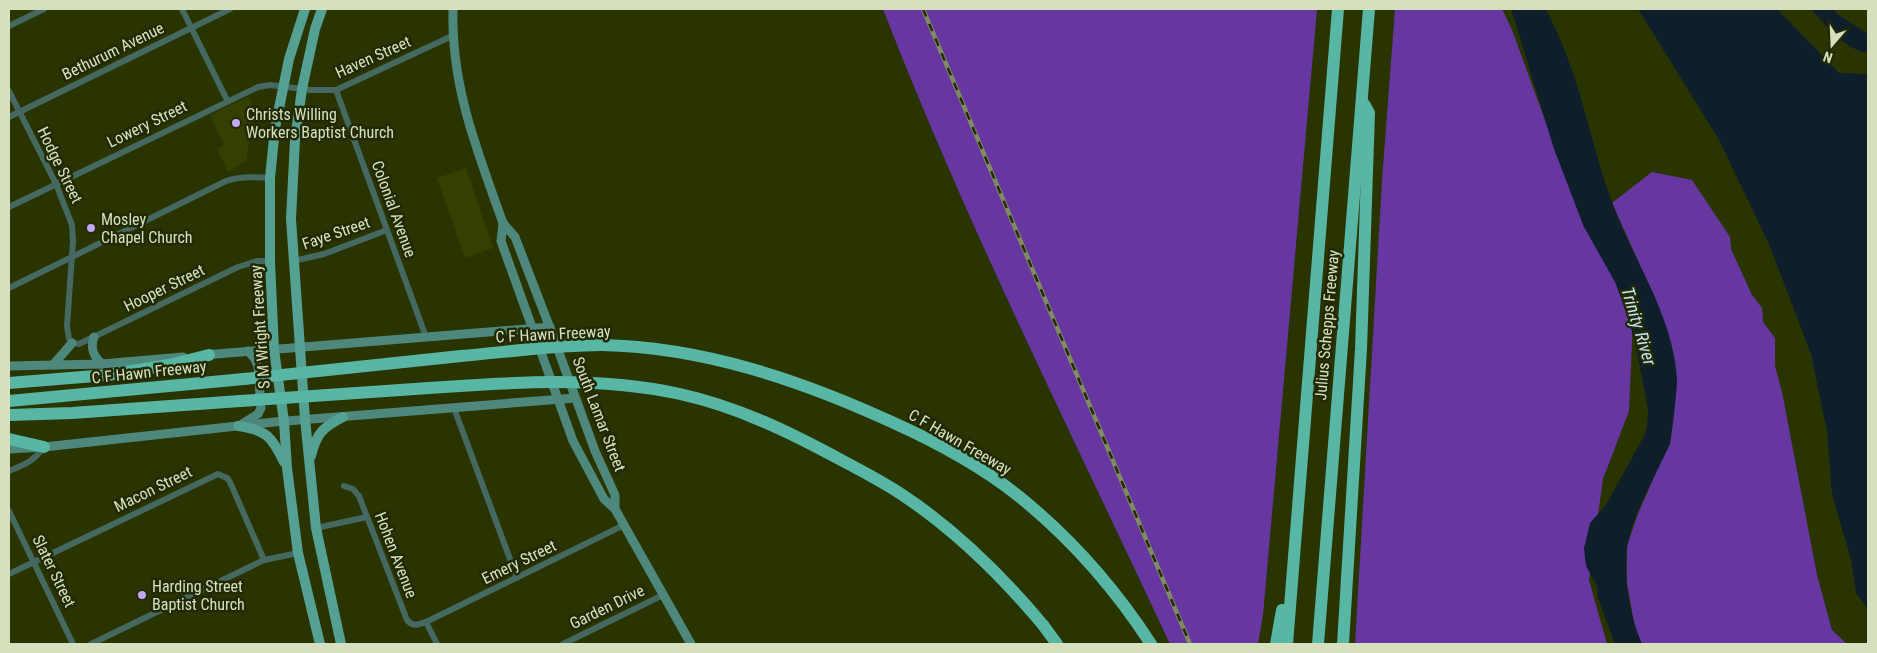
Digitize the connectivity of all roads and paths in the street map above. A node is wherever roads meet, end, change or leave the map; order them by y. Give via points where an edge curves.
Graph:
1 (44, 9) edge
2 (182, 9) edge
3 (230, 9) edge
4 (305, 9) edge
5 (322, 9) edge
6 (453, 9) edge
7 (1338, 9) edge
8 (1369, 9) edge
9 (9, 26) edge
10 (192, 28) junction
11 (452, 36) junction
12 (282, 87) junction
13 (302, 89) junction
14 (336, 90) junction
15 (9, 91) edge
16 (1362, 99) junction
17 (227, 100) junction
18 (19, 112) junction
19 (9, 118) edge
20 (270, 178) junction
21 (56, 184) junction
22 (9, 207) edge
23 (502, 223) junction
24 (387, 230) junction
25 (71, 258) junction
26 (270, 261) junction
27 (293, 261) junction
28 (9, 288) edge
29 (550, 327) junction
30 (531, 328) junction
31 (94, 337) junction
32 (426, 337) junction
33 (70, 340) junction
34 (300, 347) junction
35 (274, 350) junction
36 (248, 351) junction
37 (209, 355) junction
38 (102, 364) junction
39 (53, 365) junction
40 (9, 366) edge
41 (9, 383) edge
42 (576, 398) junction
43 (557, 400) junction
44 (9, 401) edge
45 (454, 408) junction
46 (9, 415) edge
47 (342, 417) junction
48 (305, 420) junction
49 (284, 421) junction
50 (238, 426) junction
51 (9, 439) edge
52 (44, 447) junction
53 (9, 448) edge
54 (309, 466) junction
55 (287, 468) junction
56 (9, 472) edge
57 (344, 486) dead end
58 (614, 508) junction
59 (9, 511) edge
60 (367, 517) junction
61 (1297, 519) junction
62 (624, 525) junction
63 (316, 528) junction
64 (298, 553) junction
65 (264, 560) junction
66 (34, 562) junction
67 (9, 574) edge
68 (517, 578) junction
69 (663, 595) junction
70 (426, 622) junction
71 (73, 644) edge
72 (91, 644) edge
73 (320, 644) edge
74 (340, 644) edge
75 (437, 644) edge
76 (563, 644) edge
77 (691, 644) edge
78 (1057, 644) edge
79 (1151, 644) edge
80 (1276, 644) edge
81 (1287, 644) edge
82 (1318, 644) edge
83 (1344, 644) edge

1 - 9 street
2 - 10 street
3 - 10 street, Bethurum Avenue
4 - 12 main road, S M Wright Freeway
5 - 13 main road
6 - 11 main road, South Lamar Street
7 - 61 highway, Julius Schepps Freeway
8 - 16 highway, Julius Schepps Freeway
10 - 17 street
10 - 18 street, Bethurum Avenue
11 - 14 street, Haven Street
11 - 23 main road, South Lamar Street via 462,99
12 - 13 street, Lowery Street
12 - 17 street, Lowery Street via 258,87
12 - 20 main road, S M Wright Freeway
13 - 14 street, Haven Street
13 - 27 main road via 292,177
14 - 24 street, Colonial Avenue
15 - 18 street, Hodge Street
16 - 82 highway, Julius Schepps Freeway
16 - 83 highway via 1370,113
17 - 21 street, Lowery Street
18 - 19 street, Bethurum Avenue
18 - 21 street, Hodge Street
20 - 25 street via 236,178 226,182
20 - 26 main road, S M Wright Freeway
21 - 22 street, Lowery Street
21 - 25 street, Hodge Street via 72,225
23 - 29 main road, South Lamar Street via 515,237
23 - 30 main road, South Lamar Street via 501,241
24 - 27 street, Faye Street via 324,254
24 - 32 street, Colonial Avenue
25 - 28 street
25 - 33 street, Hodge Street via 67,326
26 - 31 street, Hooper Street via 238,267
26 - 35 main road, S M Wright Freeway
27 - 34 main road
29 - 30 main road, C F Hawn Freeway
29 - 42 main road, South Lamar Street
30 - 32 main road, C F Hawn Freeway
30 - 43 main road, South Lamar Street
31 - 33 street, Hooper Street via 79,344
31 - 38 main road via 93,353
32 - 34 main road, C F Hawn Freeway
33 - 39 main road
34 - 35 main road, C F Hawn Freeway
34 - 48 main road
35 - 36 main road, C F Hawn Freeway
35 - 49 main road, S M Wright Freeway
36 - 37 main road, C F Hawn Freeway
36 - 50 main road via 258,367 261,408 258,414
37 - 38 main road, C F Hawn Freeway
37 - 41 highway via 107,375
38 - 39 main road, C F Hawn Freeway
39 - 40 main road, C F Hawn Freeway
42 - 43 main road
42 - 58 main road, South Lamar Street via 615,495
43 - 45 main road
43 - 58 main road, South Lamar Street via 582,460 604,499
44 - 79 highway, C F Hawn Freeway, bridge via 568,346 624,346 702,357 757,370 827,394 945,448 999,481 1078,550 1124,604
45 - 47 main road
45 - 68 street
46 - 78 highway, C F Hawn Freeway, bridge via 531,382 601,383 664,391 731,408 779,428 903,495 950,530 1004,579
47 - 48 main road
47 - 54 main road via 322,430
48 - 49 main road
48 - 54 main road
49 - 50 main road
49 - 55 main road, S M Wright Freeway
50 - 52 main road
50 - 55 main road via 255,428 269,436
51 - 52 highway
52 - 53 main road
52 - 56 street via 29,463
54 - 63 main road
55 - 64 main road, S M Wright Freeway
57 - 60 street, Hohen Avenue via 359,496
58 - 62 main road, South Lamar Street
59 - 66 street, Slater Street
60 - 63 street
60 - 70 street, Hohen Avenue via 406,620 416,626
61 - 80 highway
61 - 81 highway, Julius Schepps Freeway
62 - 68 street, Emery Street
62 - 69 main road, South Lamar Street
63 - 74 main road
64 - 65 street
64 - 73 main road, S M Wright Freeway
65 - 66 street, Macon Street via 230,482 218,474
65 - 72 street
66 - 67 street, Macon Street
66 - 71 street, Slater Street
68 - 70 street, Emery Street
69 - 76 street, Garden Drive
69 - 77 main road, South Lamar Street
70 - 75 street

